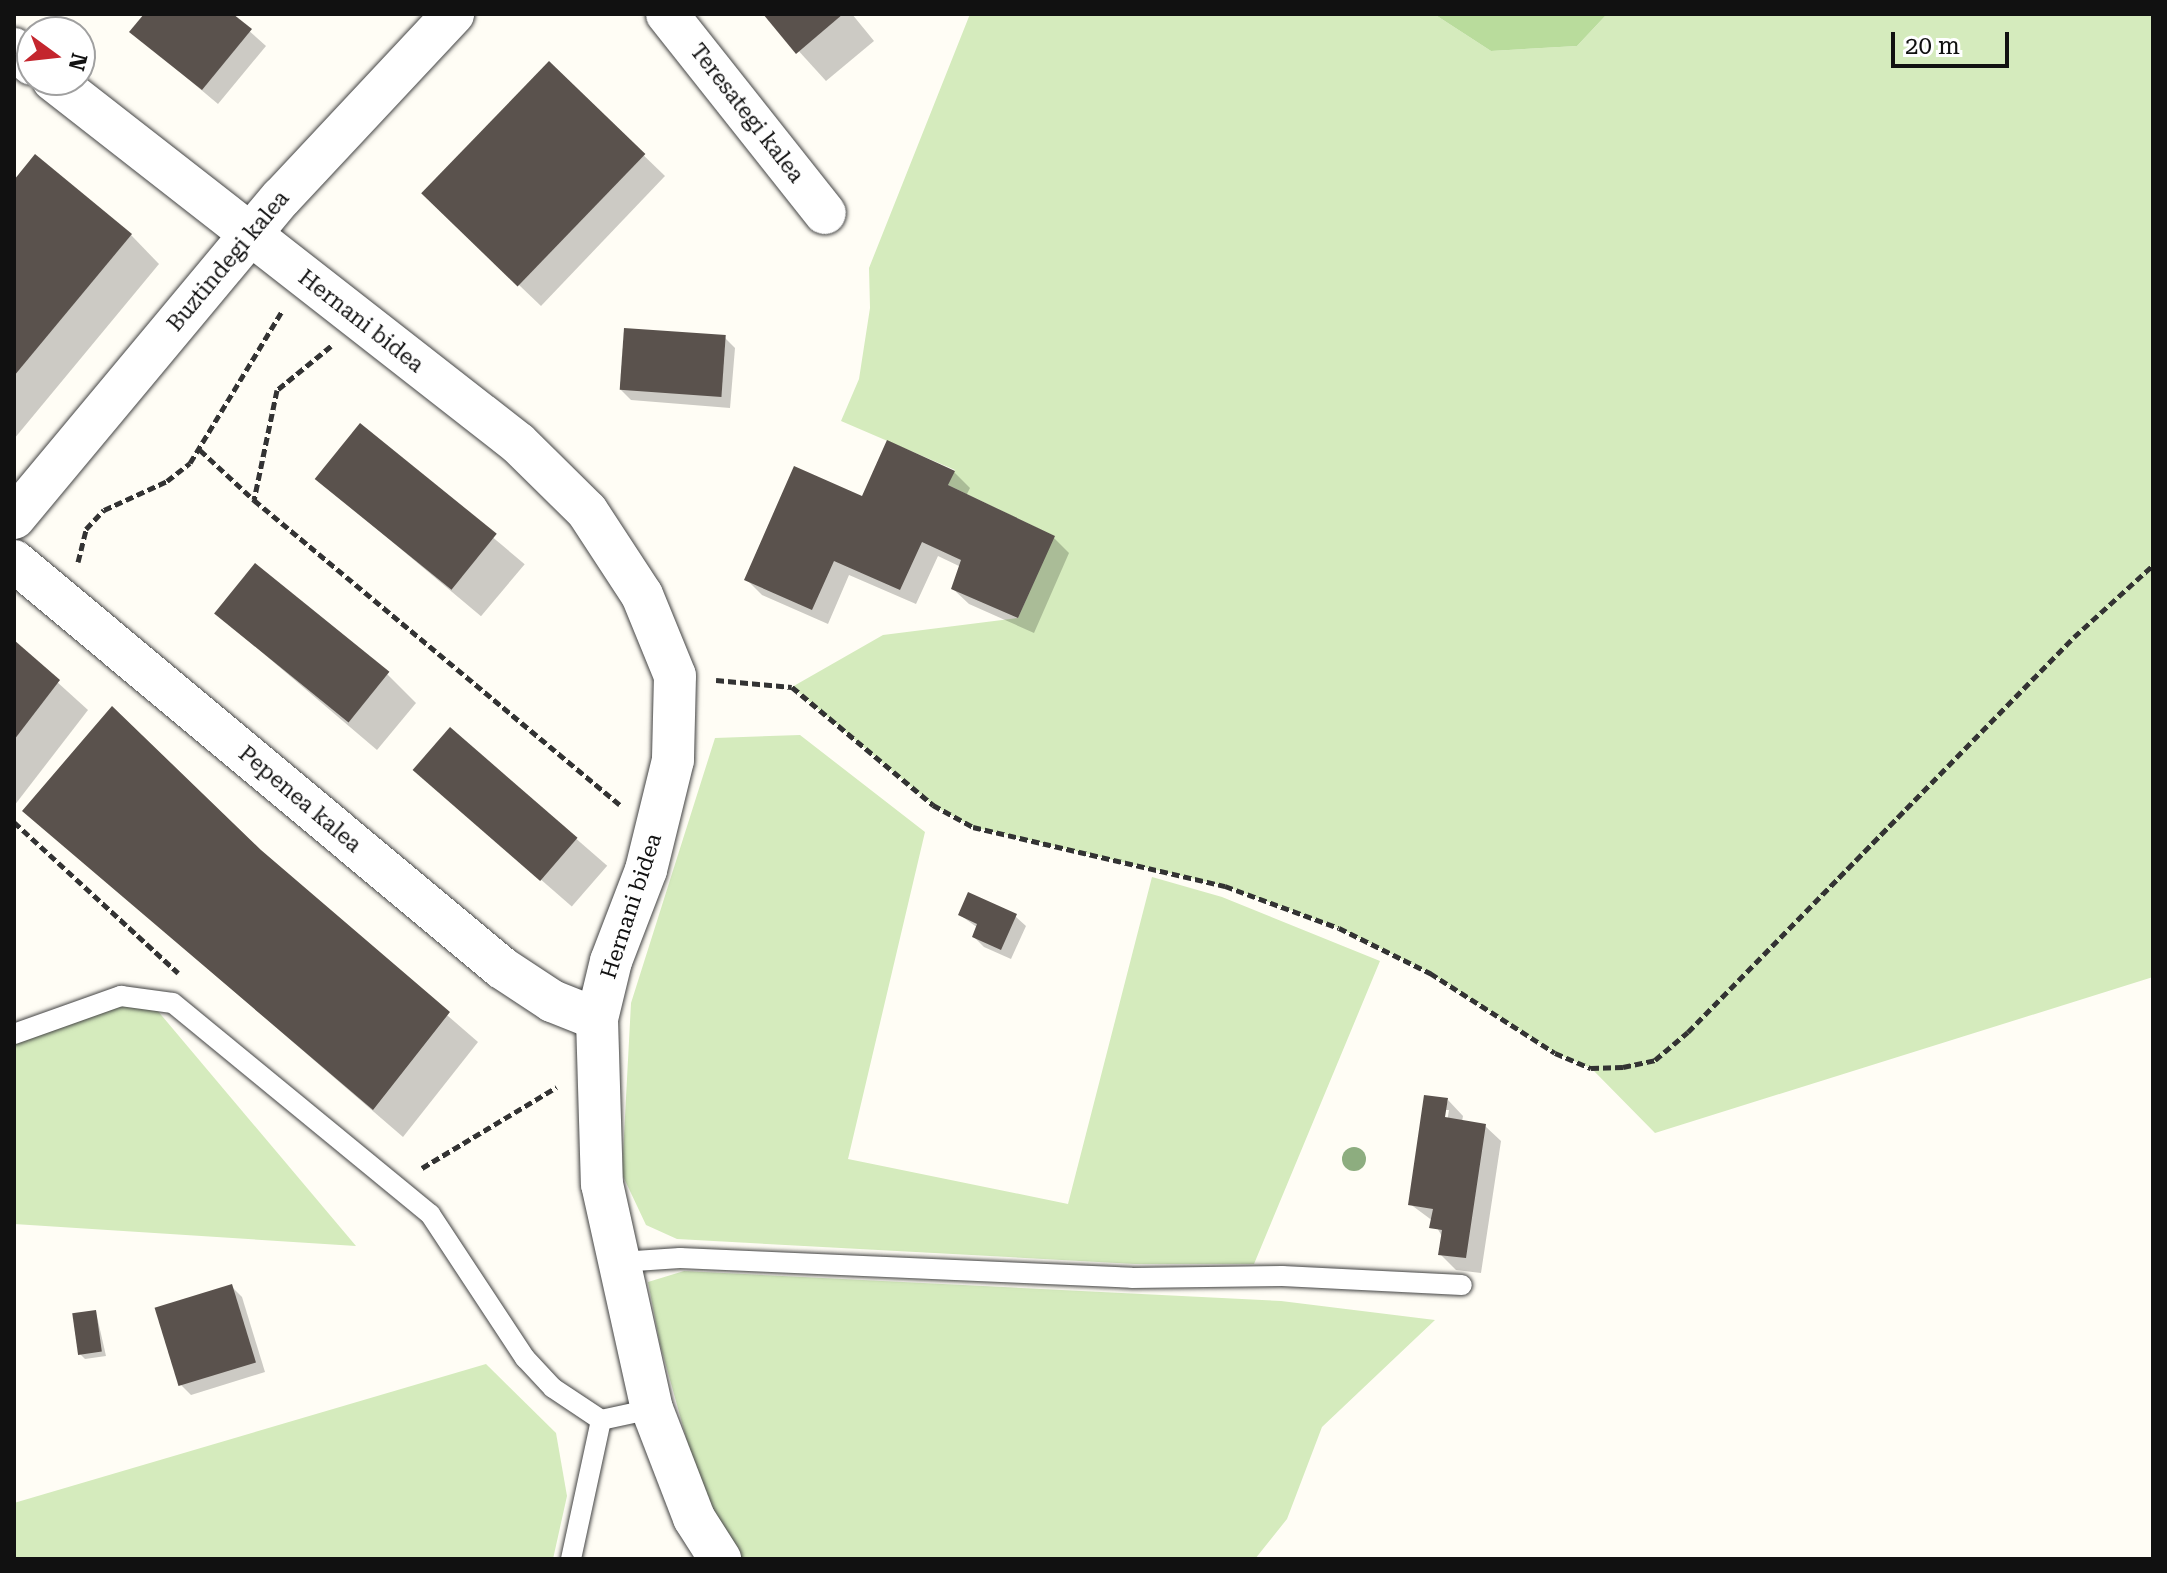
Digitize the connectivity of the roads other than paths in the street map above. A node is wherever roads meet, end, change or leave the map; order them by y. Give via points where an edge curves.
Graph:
1 (453, 14) edge
2 (667, 14) edge
3 (73, 96) edge
4 (825, 213) dead end
5 (249, 235) junction
6 (14, 518) edge
7 (14, 561) edge
8 (597, 1019) junction
9 (14, 1034) edge
10 (620, 1262) junction
11 (1462, 1285) dead end
12 (652, 1409) junction
13 (601, 1420) junction
14 (571, 1559) edge
15 (720, 1559) edge

1 - 5 street, Buztindegi kalea
2 - 4 street, Teresategi kalea
3 - 5 street, Hernani bidea
5 - 6 street, Buztindegi kalea
5 - 8 street, Hernani bidea via 518,443 587,511 642,595 675,676 673,760 646,870 611,961
7 - 8 street, Pepenea kalea via 502,968 552,1001
8 - 10 street, Hernani bidea via 602,1184
9 - 13 lane via 121,996 173,1003 430,1214 525,1358 553,1388
10 - 11 lane via 680,1258 1132,1278 1282,1276
10 - 12 street, Hernani bidea
12 - 13 lane
12 - 15 street, Hernani bidea via 694,1518
13 - 14 lane

